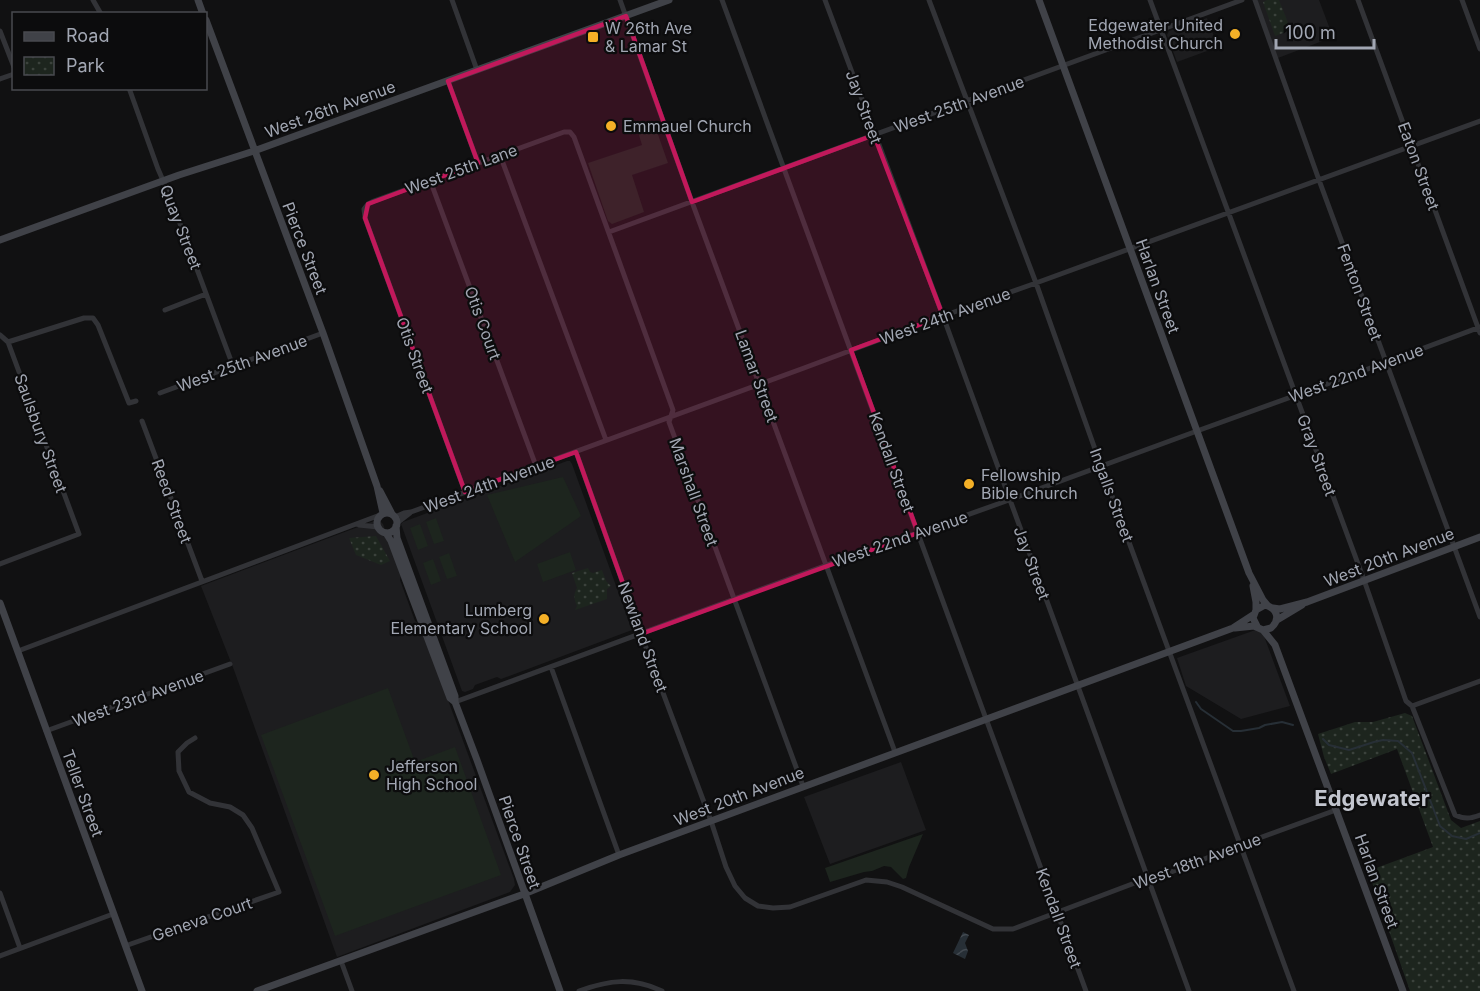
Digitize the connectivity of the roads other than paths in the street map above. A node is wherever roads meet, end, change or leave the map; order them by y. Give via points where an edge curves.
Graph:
1 (452, 0) edge
2 (620, 0) edge
3 (669, 0) edge
4 (722, 0) edge
5 (825, 0) edge
6 (929, 0) edge
7 (1039, 0) edge
8 (1150, 0) edge
9 (1242, 0) edge
10 (1255, 0) edge
11 (1358, 0) edge
12 (1462, 0) edge
13 (626, 16) junction
14 (207, 23) edge
15 (0, 30) edge
16 (1161, 30) junction
17 (1480, 49) edge
18 (12, 62) edge
19 (1063, 66) junction
20 (477, 70) junction
21 (448, 81) junction
22 (130, 90) edge
23 (966, 101) junction
24 (1480, 121) edge
25 (570, 132) joint
26 (874, 135) junction
27 (1411, 146) junction
28 (254, 151) junction
29 (500, 155) junction
30 (478, 163) junction
31 (783, 169) junction
32 (163, 180) junction
33 (430, 180) junction
34 (1319, 180) junction
35 (692, 202) junction
36 (1228, 212) junction
37 (365, 218) joint
38 (609, 232) junction
39 (0, 240) edge
40 (1130, 248) junction
41 (1036, 283) junction
42 (206, 294) junction
43 (165, 310) dead end
44 (942, 316) junction
45 (1479, 329) edge
46 (323, 333) junction
47 (0, 335) edge
48 (8, 342) junction
49 (851, 350) junction
50 (1386, 362) junction
51 (233, 366) junction
52 (761, 384) junction
53 (160, 393) dead end
54 (1295, 396) junction
55 (136, 401) dead end
56 (670, 417) junction
57 (142, 421) dead end
58 (1197, 431) junction
59 (606, 440) junction
60 (576, 452) junction
61 (536, 466) junction
62 (1101, 466) junction
63 (377, 486) junction
64 (465, 492) junction
65 (1009, 500) junction
66 (382, 514) junction
67 (395, 520) junction
68 (357, 525) junction
69 (378, 527) junction
70 (386, 532) junction
71 (918, 533) junction
72 (1480, 537) edge
73 (1454, 547) junction
74 (0, 564) edge
75 (827, 565) junction
76 (1252, 580) junction
77 (1364, 580) junction
78 (202, 581) junction
79 (734, 600) junction
80 (1307, 602) junction
81 (0, 603) edge
82 (1270, 607) junction
83 (1255, 612) junction
84 (1480, 617) edge
85 (1276, 622) junction
86 (1233, 628) junction
87 (1260, 628) junction
88 (641, 634) junction
89 (1275, 645) junction
90 (18, 651) junction
91 (1169, 651) junction
92 (230, 664) dead end
93 (551, 667) junction
94 (1480, 681) edge
95 (1077, 685) junction
96 (455, 702) junction
97 (1412, 706) junction
98 (986, 719) junction
99 (46, 731) junction
100 (195, 738) dead end
101 (895, 752) junction
102 (803, 786) junction
103 (1336, 810) junction
104 (1480, 815) edge
105 (711, 821) junction
106 (1240, 845) junction
107 (619, 855) junction
108 (1148, 879) junction
109 (0, 893) edge
110 (524, 894) junction
111 (1057, 912) junction
112 (113, 914) junction
113 (993, 929) joint
114 (125, 946) junction
115 (20, 948) junction
116 (0, 956) edge
117 (341, 961) junction
118 (142, 991) edge
119 (256, 991) edge
120 (352, 991) edge
121 (560, 991) edge
122 (579, 991) edge
123 (662, 991) edge
124 (1086, 991) edge
125 (1189, 991) edge
126 (1294, 991) edge
127 (1403, 991) edge

1 - 20 street
2 - 13 street, Lamar Street
3 - 13 street, West 26th Avenue
4 - 31 street, Kendall Street
5 - 26 street, Jay Street
6 - 23 street, Ingalls Street
7 - 19 street, Harlan Street
8 - 16 street, Gray Street
9 - 16 street, West 25th Avenue
10 - 34 street, Fenton Street
11 - 27 street, Eaton Street
12 - 17 street
13 - 20 street, West 26th Avenue
13 - 35 street, Lamar Street
14 - 28 street, Pierce Street
15 - 18 street
16 - 19 street, West 25th Avenue
16 - 36 street, Gray Street
19 - 23 street, West 25th Avenue
19 - 40 street, Harlan Street
20 - 21 street, West 26th Avenue
21 - 28 street, West 26th Avenue
21 - 30 street
22 - 32 street, Quay Street
23 - 26 street, West 25th Avenue
23 - 41 street, Ingalls Street
24 - 27 street, West 24th Avenue
25 - 29 street, West 25th Lane
25 - 38 street, Marshall Street
26 - 31 street, West 25th Avenue
26 - 44 street, Jay Street
27 - 34 street, West 24th Avenue
27 - 45 street, Eaton Street
28 - 32 street, West 26th Avenue
28 - 46 street, Pierce Street
29 - 30 street, West 25th Lane
29 - 59 street
30 - 33 street, West 25th Lane
31 - 35 street, West 25th Avenue
31 - 49 street, Kendall Street
32 - 39 street, West 26th Avenue
32 - 42 street, Quay Street
33 - 37 street, West 25th Lane via 368,204 363,209
33 - 61 street, Otis Court
34 - 36 street, West 24th Avenue
34 - 50 street, Fenton Street
35 - 38 street, West 25th Avenue
35 - 52 street, Lamar Street
36 - 40 street, West 24th Avenue
36 - 54 street, Gray Street
37 - 64 street, Otis Street
38 - 56 street, Marshall Street via 673,410
40 - 41 street, West 24th Avenue
40 - 58 street, Harlan Street
41 - 44 street, West 24th Avenue
41 - 62 street, Ingalls Street
42 - 43 street
42 - 51 street, Quay Street
44 - 49 street, West 24th Avenue
44 - 65 street, Jay Street
45 - 50 street, West 22nd Avenue
46 - 51 street, West 25th Avenue
46 - 63 street, Pierce Street
47 - 48 street, Saulsbury Street
48 - 55 street via 93,318 129,403
48 - 74 street, Saulsbury Street via 79,534
49 - 52 street, West 24th Avenue
49 - 71 street, Kendall Street
50 - 54 street, West 22nd Avenue
50 - 73 street, Fenton Street
51 - 53 street, West 25th Avenue
52 - 56 street, West 24th Avenue
52 - 75 street, Lamar Street
54 - 58 street, West 22nd Avenue
54 - 77 street, Gray Street
56 - 59 street, West 24th Avenue
56 - 79 street, Marshall Street
57 - 78 street, Reed Street
58 - 62 street, West 22nd Avenue
58 - 76 street, Harlan Street
59 - 60 street, West 24th Avenue
60 - 61 street, West 24th Avenue
60 - 88 street, Newland Street
61 - 64 street, West 24th Avenue
62 - 65 street, West 22nd Avenue
62 - 91 street, Ingalls Street
63 - 66 street, Pierce Street
63 - 67 street, Pierce Street
64 - 67 street, West 24th Avenue via 404,513
65 - 71 street, West 22nd Avenue
65 - 95 street, Jay Street
66 - 67 street via 389,513
66 - 68 street
66 - 69 street
67 - 70 street via 392,531
67 - 96 street, Pierce Street via 397,538
68 - 69 street
68 - 78 street
69 - 70 street
70 - 96 street, Pierce Street via 450,698
71 - 75 street, West 22nd Avenue
71 - 98 street, Kendall Street
72 - 73 street, West 20th Avenue
73 - 77 street, West 20th Avenue
73 - 84 street, Fenton Street
75 - 79 street, West 22nd Avenue
75 - 101 street, Lamar Street
76 - 82 street, Harlan Street
76 - 83 street, Harlan Street
77 - 80 street, West 20th Avenue
77 - 97 street, Gray Street via 1406,701
78 - 90 street
79 - 88 street, West 22nd Avenue
79 - 102 street, Marshall Street
80 - 82 street, West 20th Avenue via 1280,609
80 - 85 street, West 20th Avenue
81 - 90 street, Teller Street
82 - 83 street via 1262,606
82 - 85 street
83 - 86 street, West 20th Avenue
83 - 87 street via 1253,621
85 - 87 street via 1271,628
85 - 89 street, Harlan Street
86 - 87 street, West 20th Avenue
86 - 91 street, West 20th Avenue
87 - 89 street, Harlan Street
88 - 93 street, West 22nd Avenue
88 - 105 street, Newland Street
89 - 103 street, Harlan Street
90 - 99 street, Teller Street
91 - 95 street, West 20th Avenue
91 - 106 street, Ingalls Street
92 - 99 street, West 23rd Avenue
93 - 96 street, West 22nd Avenue
93 - 107 street
94 - 97 street
95 - 98 street, West 20th Avenue
95 - 108 street, Jay Street
96 - 110 street, Pierce Street
97 - 104 street, Gray Street via 1455,814 1463,818
98 - 101 street, West 20th Avenue
98 - 111 street, Kendall Street
99 - 112 street, Teller Street
100 - 114 street, Geneva Court via 178,752 179,771 189,792 243,815 279,892
101 - 102 street, West 20th Avenue
102 - 105 street, West 20th Avenue
103 - 106 street, West 18th Avenue
103 - 127 street, Harlan Street
105 - 107 street, West 20th Avenue
105 - 113 street, Newland Street via 735,886 758,906 789,907 866,880 887,882
106 - 108 street, West 18th Avenue
106 - 126 street, Ingalls Street
107 - 110 street, West 20th Avenue
108 - 111 street, West 18th Avenue
108 - 125 street, Jay Street
109 - 115 street
110 - 117 street, West 20th Avenue
110 - 121 street, Pierce Street
111 - 113 street, West 18th Avenue via 1013,929
111 - 124 street, Kendall Street
112 - 114 street, Teller Street
112 - 115 street
114 - 118 street, Teller Street
115 - 116 street
117 - 119 street, West 20th Avenue
117 - 120 street
122 - 123 street via 621,981

